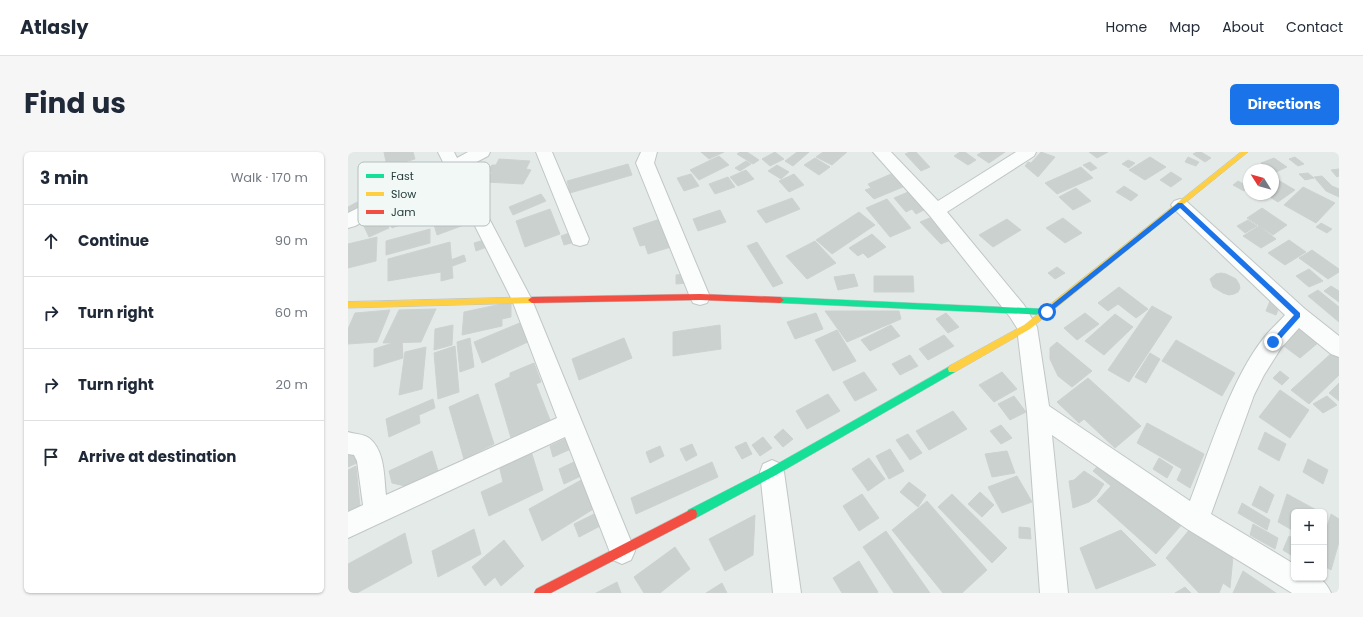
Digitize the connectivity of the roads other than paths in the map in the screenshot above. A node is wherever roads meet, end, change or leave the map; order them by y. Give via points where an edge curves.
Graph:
1 (482, 152) edge
2 (544, 152) edge
3 (649, 152) edge
4 (881, 152) edge
5 (1028, 152) edge
6 (1245, 152) edge
7 (451, 160) edge
8 (1180, 205) junction
9 (936, 211) junction
10 (358, 215) edge
11 (348, 221) edge
12 (484, 226) edge
13 (580, 239) dead end
14 (700, 297) junction
15 (522, 300) junction
16 (348, 305) edge
17 (1047, 312) junction
18 (1298, 315) junction
19 (1022, 319) junction
20 (1339, 348) edge
21 (1038, 412) junction
22 (570, 422) junction
23 (348, 443) edge
24 (772, 472) junction
25 (376, 512) junction
26 (1196, 520) junction
27 (348, 525) edge
28 (622, 551) junction
29 (540, 593) edge
30 (787, 593) edge
31 (1054, 593) edge
32 (1317, 593) edge

1 - 7 street
2 - 13 street
3 - 14 street via 645,163
4 - 9 street
5 - 9 street
6 - 8 main road
8 - 17 main road
8 - 18 street
9 - 19 street
10 - 11 street
12 - 15 street
14 - 15 main road
14 - 19 main road
15 - 16 main road
15 - 22 street
17 - 19 main road
17 - 19 main road
18 - 20 street
18 - 26 street via 1273,342 1243,393
19 - 21 street
19 - 24 main road
21 - 26 street
21 - 31 street
22 - 25 street
22 - 28 street
23 - 25 street via 361,446 369,457
24 - 28 main road
24 - 30 street
25 - 27 street
26 - 32 street
28 - 29 main road

